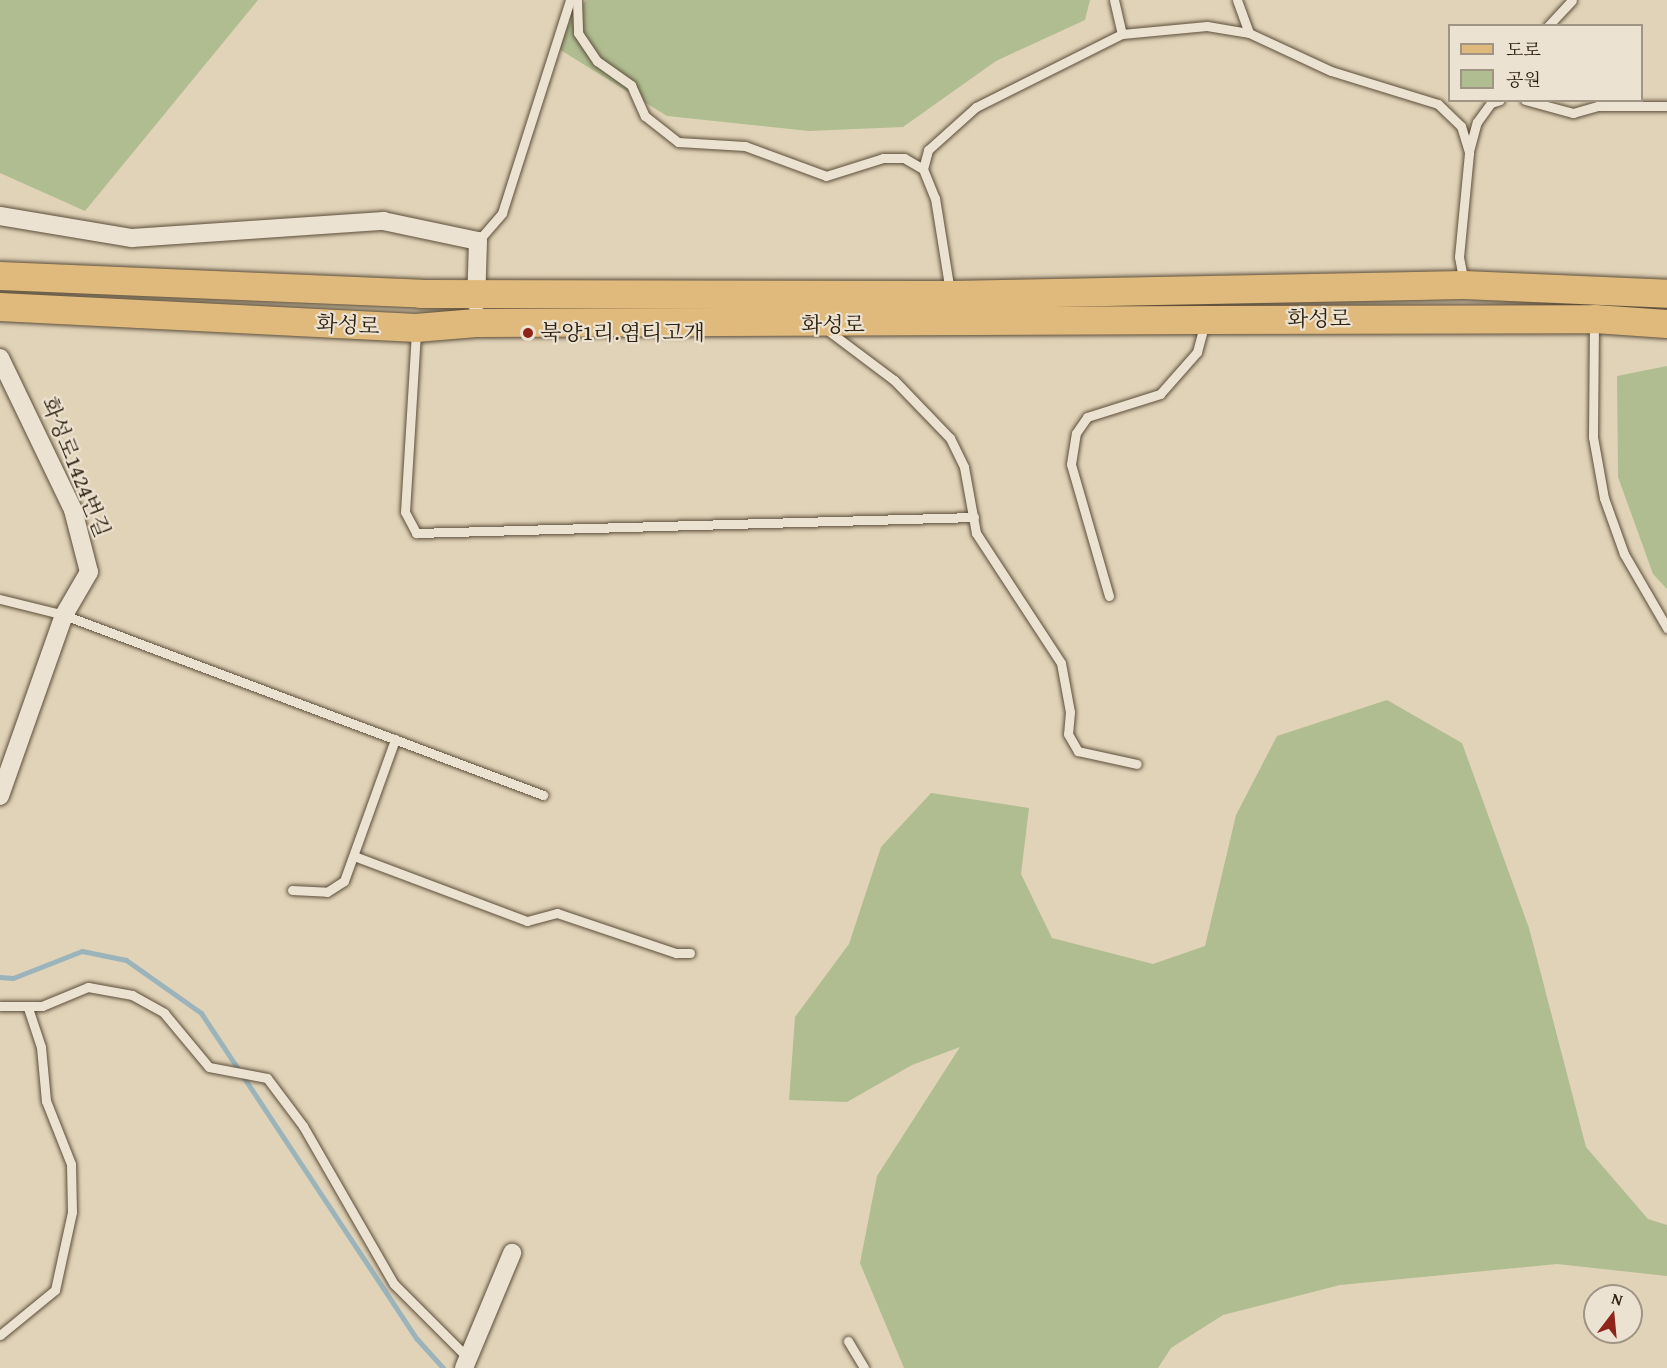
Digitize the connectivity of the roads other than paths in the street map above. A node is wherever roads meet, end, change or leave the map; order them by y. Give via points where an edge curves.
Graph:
1 (570, 0) edge
2 (577, 0) edge
3 (1114, 0) edge
4 (1238, 0) edge
5 (1572, 0) edge
6 (1550, 24) edge
7 (1249, 33) junction
8 (1122, 34) junction
9 (1494, 102) edge
10 (1533, 102) edge
11 (1667, 106) edge
12 (1469, 153) junction
13 (923, 169) junction
14 (0, 216) edge
15 (478, 241) junction
16 (0, 276) edge
17 (1464, 285) junction
18 (477, 294) junction
19 (1667, 294) edge
20 (951, 295) junction
21 (0, 307) edge
22 (1594, 319) junction
23 (1205, 320) junction
24 (476, 323) junction
25 (1667, 324) edge
26 (822, 325) junction
27 (416, 328) junction
28 (0, 358) edge
29 (974, 518) junction
30 (1109, 597) dead end
31 (0, 599) edge
32 (64, 615) junction
33 (1667, 628) edge
34 (395, 739) junction
35 (1137, 764) dead end
36 (543, 795) dead end
37 (0, 796) edge
38 (354, 856) junction
39 (292, 890) dead end
40 (690, 953) dead end
41 (0, 1006) edge
42 (28, 1008) junction
43 (512, 1253) dead end
44 (0, 1335) edge
45 (848, 1341) dead end
46 (466, 1363) edge
47 (864, 1368) edge

1 - 15 lane via 502,213
2 - 13 lane via 578,33 597,61 631,86 645,116 678,142 745,146 826,176 883,158 904,158
3 - 8 lane
4 - 7 lane
5 - 6 lane
7 - 8 lane via 1207,26
7 - 12 lane via 1331,71 1438,104 1461,126
8 - 13 lane via 976,107 928,150
9 - 12 lane via 1477,122
10 - 11 lane via 1573,112 1598,106
12 - 17 lane via 1459,257
13 - 20 lane via 935,198
14 - 15 street via 132,238 382,220
15 - 18 street
16 - 18 main road, 화성로
17 - 19 main road, 화성로
17 - 20 main road, 화성로
18 - 20 main road, 화성로
18 - 24 street
21 - 27 main road, 화성로
22 - 23 main road, 화성로
22 - 25 main road, 화성로
22 - 33 lane via 1593,437 1604,498 1624,554
23 - 26 main road, 화성로
23 - 30 lane via 1197,352 1160,394 1087,417 1076,433 1071,464
24 - 26 main road, 화성로
24 - 27 main road, 화성로
26 - 29 lane via 894,380 950,438 964,467
27 - 29 lane via 405,512 416,533
28 - 32 street, 화성로1424번길 via 83,536 87,579
29 - 35 lane via 992,564 1061,663 1068,684 1068,734 1078,751
31 - 32 lane
32 - 34 lane
32 - 37 street, 화성로1424번길
34 - 36 lane
34 - 38 lane
38 - 39 lane via 336,890
38 - 40 lane via 527,921 557,913
41 - 42 lane
42 - 44 lane via 41,1047 46,1101 71,1164 72,1212 55,1290
42 - 46 lane via 88,987 132,995 164,1013 209,1067 233,1075 255,1075 276,1087 407,1303
43 - 46 street
45 - 47 lane

